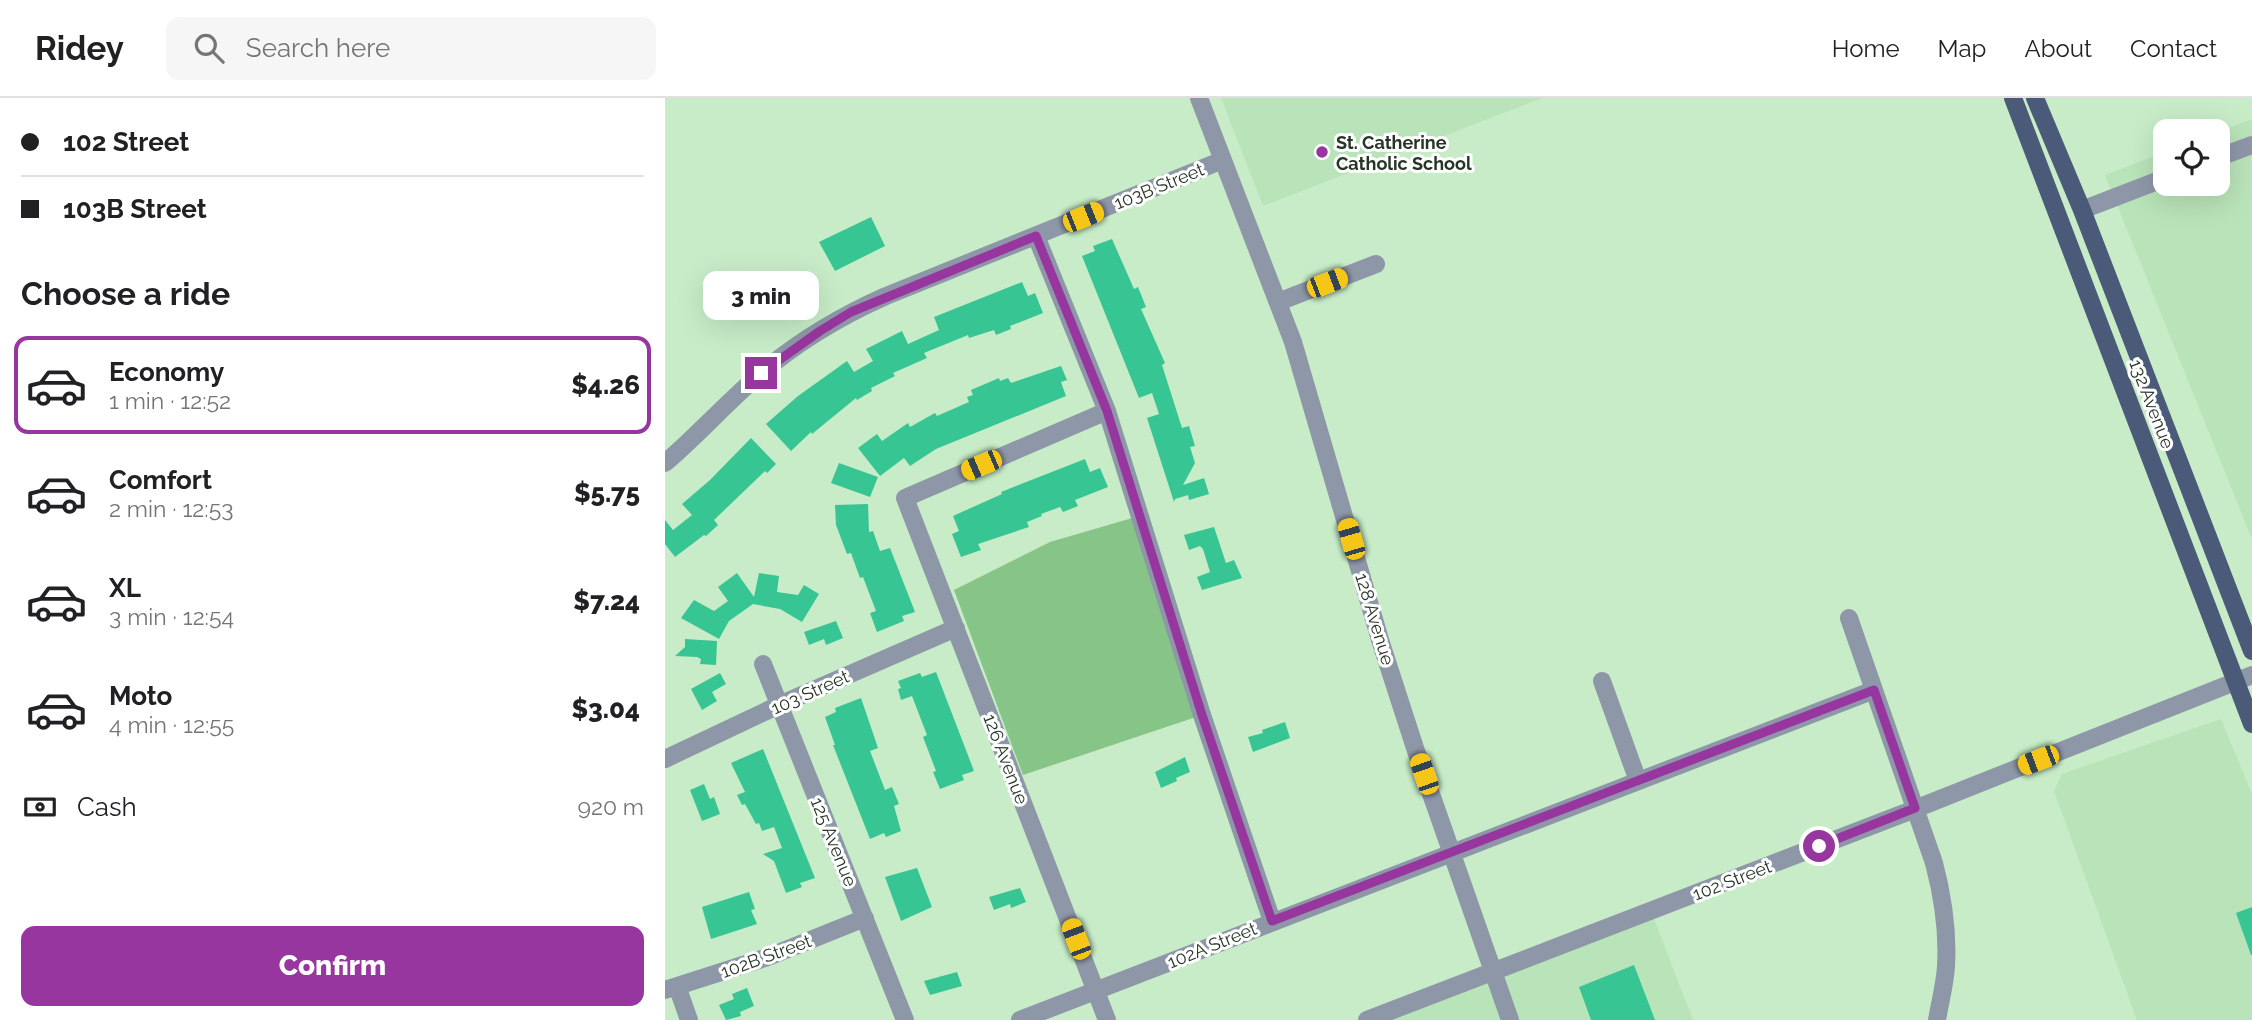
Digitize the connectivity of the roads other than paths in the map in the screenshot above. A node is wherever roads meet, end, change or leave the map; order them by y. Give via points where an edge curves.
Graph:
1 (1199, 98) edge
2 (2013, 98) edge
3 (2035, 98) edge
4 (2252, 145) edge
5 (2230, 153) edge
6 (1223, 160) junction
7 (2153, 183) edge
8 (2082, 210) junction
9 (1036, 236) junction
10 (1376, 264) dead end
11 (1278, 302) junction
12 (1107, 411) junction
13 (665, 463) edge
14 (1849, 618) dead end
15 (956, 628) junction
16 (2252, 651) edge
17 (763, 664) dead end
18 (2244, 679) edge
19 (1602, 681) dead end
20 (1874, 690) junction
21 (779, 705) junction
22 (2252, 724) edge
23 (665, 759) edge
24 (1638, 781) junction
25 (1915, 808) junction
26 (1451, 854) junction
27 (865, 918) junction
28 (1272, 921) junction
29 (1492, 971) junction
30 (671, 988) edge
31 (1096, 991) junction
32 (689, 1020) edge
33 (905, 1020) edge
34 (1020, 1020) edge
35 (1107, 1020) edge
36 (1367, 1020) edge
37 (1510, 1020) edge
38 (1937, 1020) edge

1 - 6 street, 128 Avenue
2 - 18 main road, 132 Avenue
3 - 8 main road, 132 Avenue
4 - 5 street
6 - 9 street, 103B Street
6 - 11 street, 128 Avenue
7 - 8 street
8 - 16 main road, 132 Avenue
9 - 12 street
9 - 13 street, 103B Street via 851,312 761,373
10 - 11 street
11 - 26 street, 128 Avenue via 1316,415 1385,656
12 - 15 street, 126 Avenue via 905,498
12 - 28 street
14 - 20 street
15 - 21 street, 103 Street
15 - 31 street, 126 Avenue
17 - 21 street, 125 Avenue
18 - 22 main road, 132 Avenue
18 - 25 street, 102 Street
19 - 24 street
20 - 24 street, 102A Street
20 - 25 street
21 - 23 street, 103 Street
21 - 27 street, 125 Avenue
24 - 26 street, 102A Street
25 - 29 street, 102 Street
25 - 38 street via 1943,896 1946,968
26 - 28 street, 102A Street
26 - 29 street, 128 Avenue
27 - 30 street, 102B Street via 768,957
27 - 33 street, 125 Avenue
28 - 31 street, 102A Street
29 - 36 street, 102 Street
29 - 37 street, 128 Avenue
30 - 32 street
31 - 34 street, 102A Street
31 - 35 street, 126 Avenue

